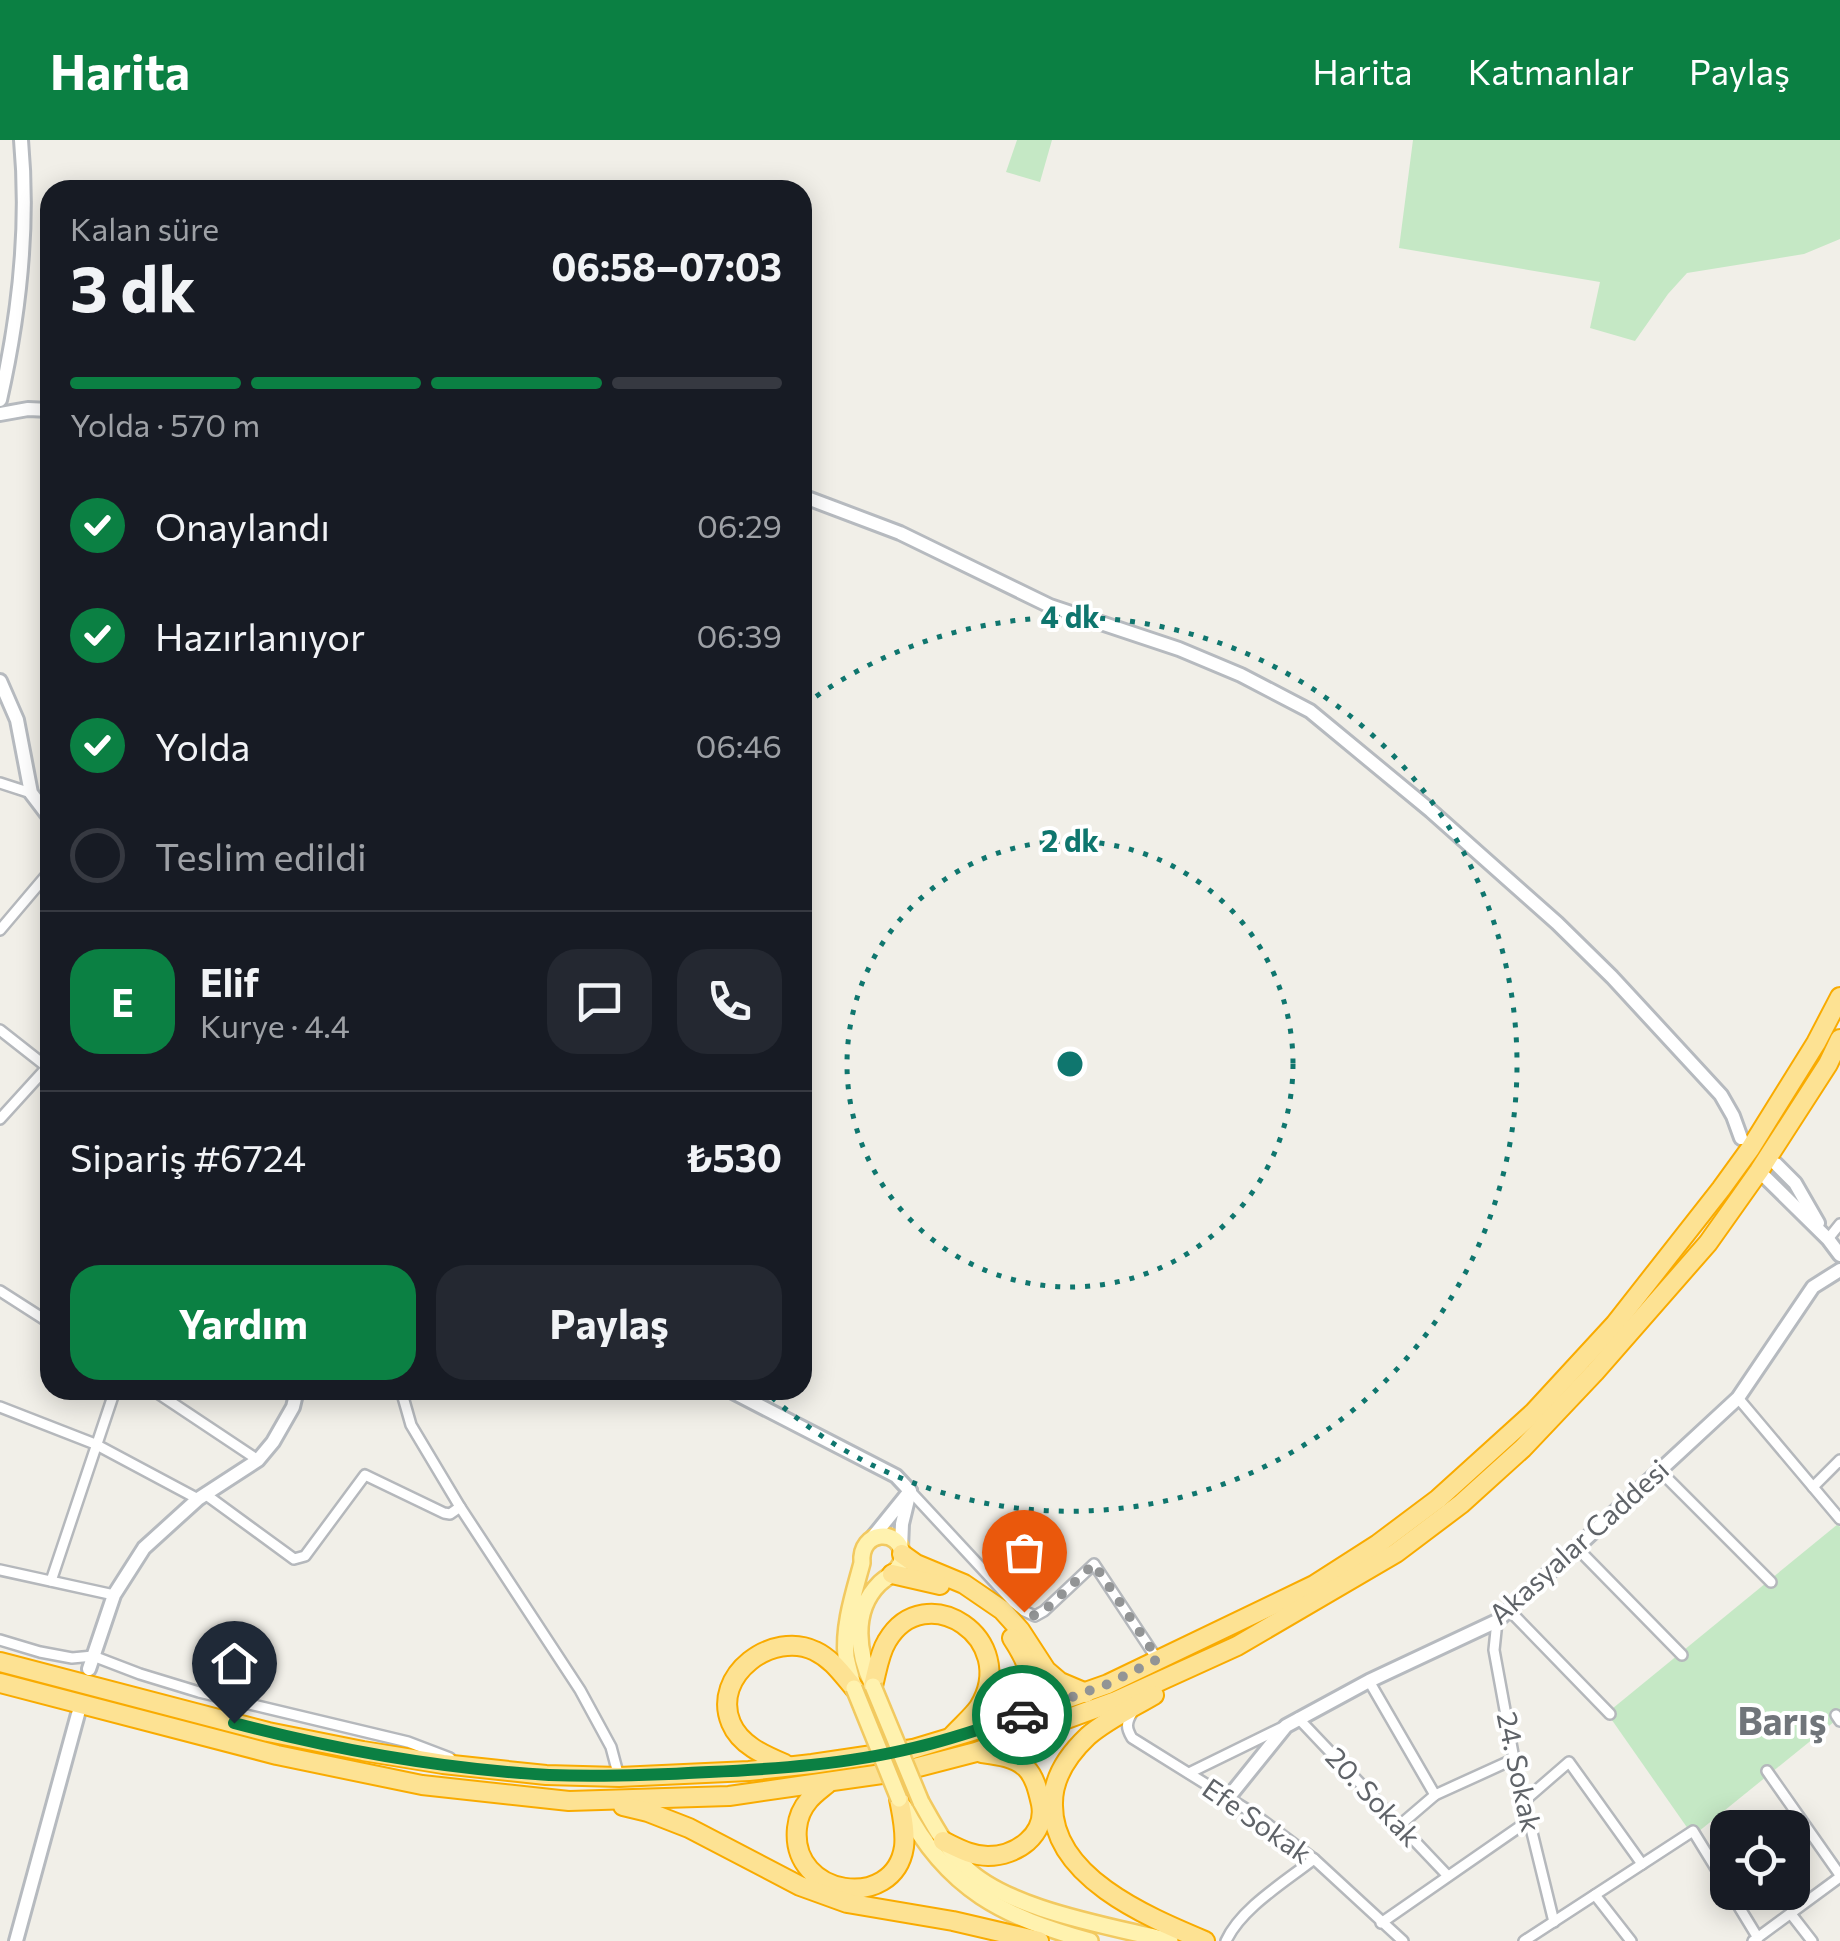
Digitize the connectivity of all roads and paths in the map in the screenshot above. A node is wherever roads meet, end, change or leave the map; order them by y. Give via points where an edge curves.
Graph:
1 (21, 140) edge
2 (0, 400) edge
3 (40, 410) edge
4 (0, 414) edge
5 (812, 500) edge
6 (0, 681) edge
7 (0, 784) edge
8 (32, 793) junction
9 (40, 804) edge
10 (40, 883) edge
11 (0, 930) edge
12 (1840, 997) edge
13 (0, 1030) edge
14 (1840, 1039) edge
15 (40, 1060) edge
16 (40, 1075) edge
17 (0, 1119) edge
18 (1741, 1138) dead end
19 (1767, 1168) junction
20 (1840, 1224) edge
21 (1828, 1239) junction
22 (1840, 1255) edge
23 (1840, 1270) edge
24 (0, 1292) edge
25 (40, 1318) edge
26 (1738, 1398) junction
27 (111, 1400) edge
28 (167, 1400) edge
29 (295, 1400) edge
30 (404, 1400) edge
31 (748, 1400) edge
32 (0, 1407) edge
33 (96, 1444) junction
34 (258, 1460) junction
35 (1840, 1460) edge
36 (1660, 1471) junction
37 (1813, 1487) junction
38 (910, 1491) junction
39 (202, 1497) junction
40 (460, 1507) junction
41 (1840, 1519) edge
42 (872, 1538) junction
43 (1577, 1548) junction
44 (902, 1551) junction
45 (862, 1562) junction
46 (0, 1570) edge
47 (891, 1575) junction
48 (52, 1581) junction
49 (1771, 1582) dead end
50 (114, 1595) junction
51 (1509, 1610) junction
52 (1497, 1620) junction
53 (0, 1640) edge
54 (1237, 1646) junction
55 (1682, 1655) dead end
56 (1158, 1659) junction
57 (0, 1662) edge
58 (91, 1662) junction
59 (1369, 1681) junction
60 (0, 1683) edge
61 (863, 1687) junction
62 (1086, 1693) junction
63 (1138, 1704) junction
64 (78, 1714) dead end
65 (1610, 1714) dead end
66 (1016, 1717) junction
67 (1298, 1718) junction
68 (1286, 1726) junction
69 (950, 1737) junction
70 (976, 1752) junction
71 (1514, 1759) junction
72 (790, 1766) junction
73 (470, 1767) junction
74 (1767, 1772) dead end
75 (1189, 1773) junction
76 (619, 1776) junction
77 (828, 1784) junction
78 (1435, 1795) junction
79 (1228, 1798) junction
80 (900, 1799) junction
81 (598, 1800) junction
82 (1524, 1801) junction
83 (1528, 1821) junction
84 (1400, 1826) junction
85 (944, 1841) junction
86 (1710, 1859) edge
87 (1314, 1860) junction
88 (1642, 1864) junction
89 (1448, 1876) junction
90 (1840, 1876) edge
91 (1595, 1895) junction
92 (1740, 1910) edge
93 (1791, 1914) junction
94 (1554, 1922) junction
95 (1381, 1923) junction
96 (1756, 1939) edge
97 (16, 1941) edge
98 (1038, 1941) edge
99 (1090, 1941) edge
100 (1170, 1941) edge
101 (1205, 1941) edge
102 (1226, 1941) edge
103 (1403, 1941) edge
104 (1524, 1941) edge
105 (1631, 1941) edge
106 (1812, 1941) edge

1 - 2 street via 22,238
3 - 4 street
5 - 18 street via 1050,606 1241,675 1310,711 1612,977 1721,1095
6 - 8 street
7 - 8 street
8 - 9 street
10 - 11 street
12 - 56 highway via 1721,1189 1615,1324 1533,1413 1378,1544 1314,1585
13 - 15 street
14 - 19 highway
16 - 17 street
19 - 21 street
19 - 54 highway via 1596,1372 1461,1504 1396,1552
20 - 21 street
21 - 22 street
23 - 26 street, Akasyalar Caddesi via 1812,1287
24 - 25 street
26 - 36 street, Akasyalar Caddesi
26 - 37 street
27 - 33 street
28 - 34 street
29 - 34 street
30 - 40 street via 411,1425
31 - 38 street via 896,1476
32 - 33 street
33 - 39 street
33 - 48 street
34 - 39 street
35 - 37 street
36 - 43 street, Akasyalar Caddesi
36 - 49 street
37 - 41 street
38 - 42 street
38 - 44 street
38 - 56 street via 1024,1612 1044,1611 1094,1564
39 - 40 street via 294,1559 305,1556 365,1476 444,1513
39 - 50 street via 144,1548
40 - 76 street via 580,1690
42 - 44 main road via 886,1536
42 - 45 main road via 862,1548
43 - 51 street, Akasyalar Caddesi
43 - 55 street
44 - 47 main road
44 - 62 highway via 994,1603 1046,1670
45 - 47 main road via 876,1577
45 - 61 main road via 846,1656
46 - 48 street
47 - 61 main road via 872,1592 861,1620
47 - 66 highway via 964,1595 1006,1630 1031,1675
48 - 50 street
50 - 58 street
51 - 52 street, Akasyalar Caddesi
51 - 65 street
52 - 59 street, Akasyalar Caddesi
52 - 71 street, 24. Sokak via 1494,1650
53 - 58 street
54 - 63 highway
54 - 70 highway via 1116,1701
56 - 62 highway
57 - 73 highway via 268,1732
58 - 73 street via 408,1742
59 - 67 street, Akasyalar Caddesi
59 - 78 street
60 - 81 highway via 277,1756 404,1781
61 - 69 highway via 885,1643 909,1620 942,1615 962,1621 977,1634 990,1671 978,1708
61 - 72 highway via 812,1649 792,1644 774,1646 745,1665 735,1677 731,1724 760,1754
61 - 80 main road, bridge
61 - 85 main road, bridge
62 - 66 highway
63 - 75 street, Efe Sokak via 1126,1722 1132,1738
63 - 101 highway via 1086,1738 1060,1770 1054,1824 1081,1870 1108,1892
64 - 97 street
66 - 69 highway
67 - 68 street, Akasyalar Caddesi
67 - 84 street, 20. Sokak
68 - 75 street
68 - 79 street, Akasyalar Caddesi
69 - 72 highway
70 - 77 highway
70 - 85 highway via 1025,1767 1039,1795 1041,1822 1033,1837 1004,1854 966,1852
71 - 78 street
71 - 82 street, 24. Sokak
72 - 76 highway
73 - 76 highway
74 - 90 street
75 - 79 street, Efe Sokak
77 - 80 highway via 807,1802 796,1839 810,1871 848,1889 867,1888 898,1864 904,1846
77 - 81 highway via 730,1796
78 - 84 street
79 - 87 street, Efe Sokak
80 - 99 main road via 956,1878 1016,1917
81 - 98 highway via 689,1828 847,1903
82 - 83 street, 24. Sokak
82 - 88 street via 1569,1762
83 - 89 street
83 - 94 street, 24. Sokak
84 - 89 street, 20. Sokak
85 - 100 main road via 992,1888
86 - 88 street via 1693,1831
87 - 95 street, Efe Sokak
87 - 102 street via 1245,1914
88 - 91 street
89 - 95 street
90 - 93 street
91 - 94 street
91 - 105 street
92 - 96 street
93 - 96 street
93 - 106 street
94 - 104 street
95 - 103 street, Efe Sokak

